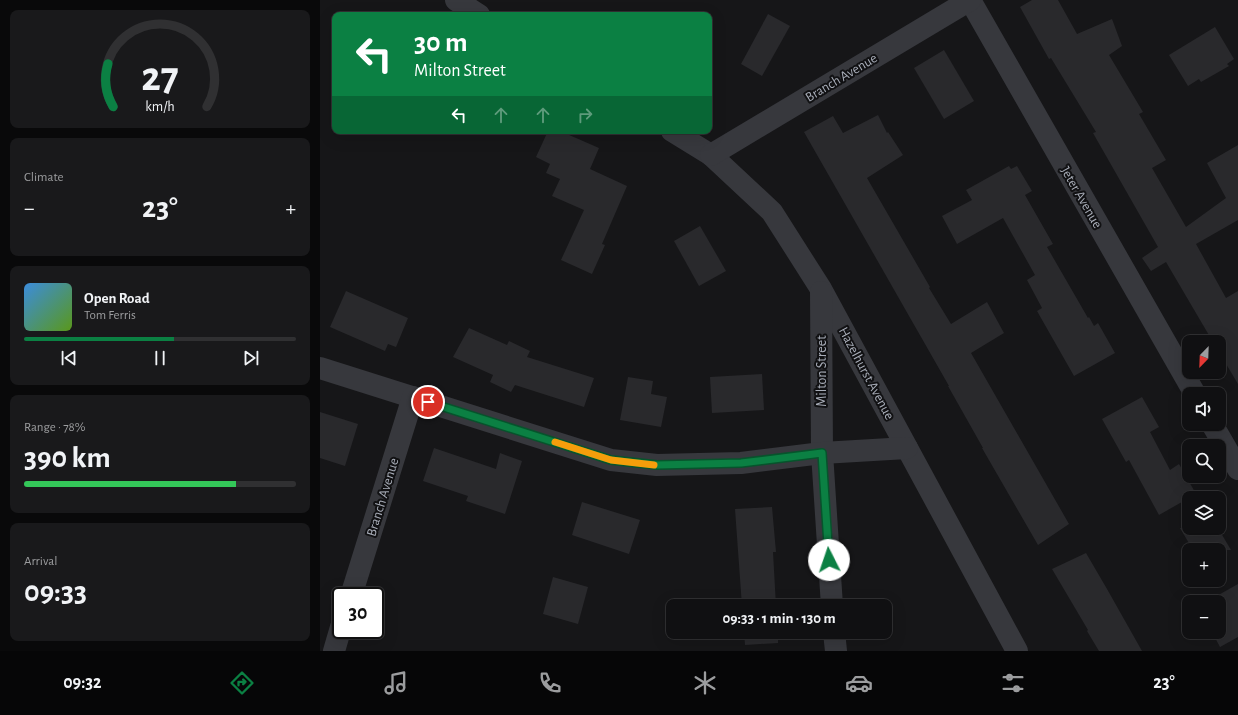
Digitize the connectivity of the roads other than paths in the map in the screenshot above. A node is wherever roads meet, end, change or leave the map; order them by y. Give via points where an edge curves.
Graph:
1 (456, 0) edge
2 (970, 0) edge
3 (474, 12) edge
4 (677, 134) edge
5 (712, 154) junction
6 (821, 288) junction
7 (320, 368) edge
8 (1191, 387) edge
9 (413, 397) junction
10 (1216, 431) edge
11 (907, 448) junction
12 (822, 453) junction
13 (1238, 469) edge
14 (354, 587) edge
15 (832, 599) edge
16 (338, 639) edge
17 (835, 639) edge
18 (334, 651) edge
19 (836, 651) edge
20 (1017, 651) edge

1 - 3 street
2 - 5 street, Branch Avenue
2 - 8 street, Jeter Avenue
4 - 5 street, Hazelhurst Avenue
5 - 6 street, Hazelhurst Avenue via 772,212
6 - 11 street, Hazelhurst Avenue
6 - 12 street, Milton Street
7 - 9 street
9 - 12 street via 611,460 657,465 741,463
9 - 14 street, Branch Avenue
10 - 13 street
11 - 12 street
11 - 20 street, Hazelhurst Avenue
12 - 15 street, Milton Street
16 - 18 street
17 - 19 street

